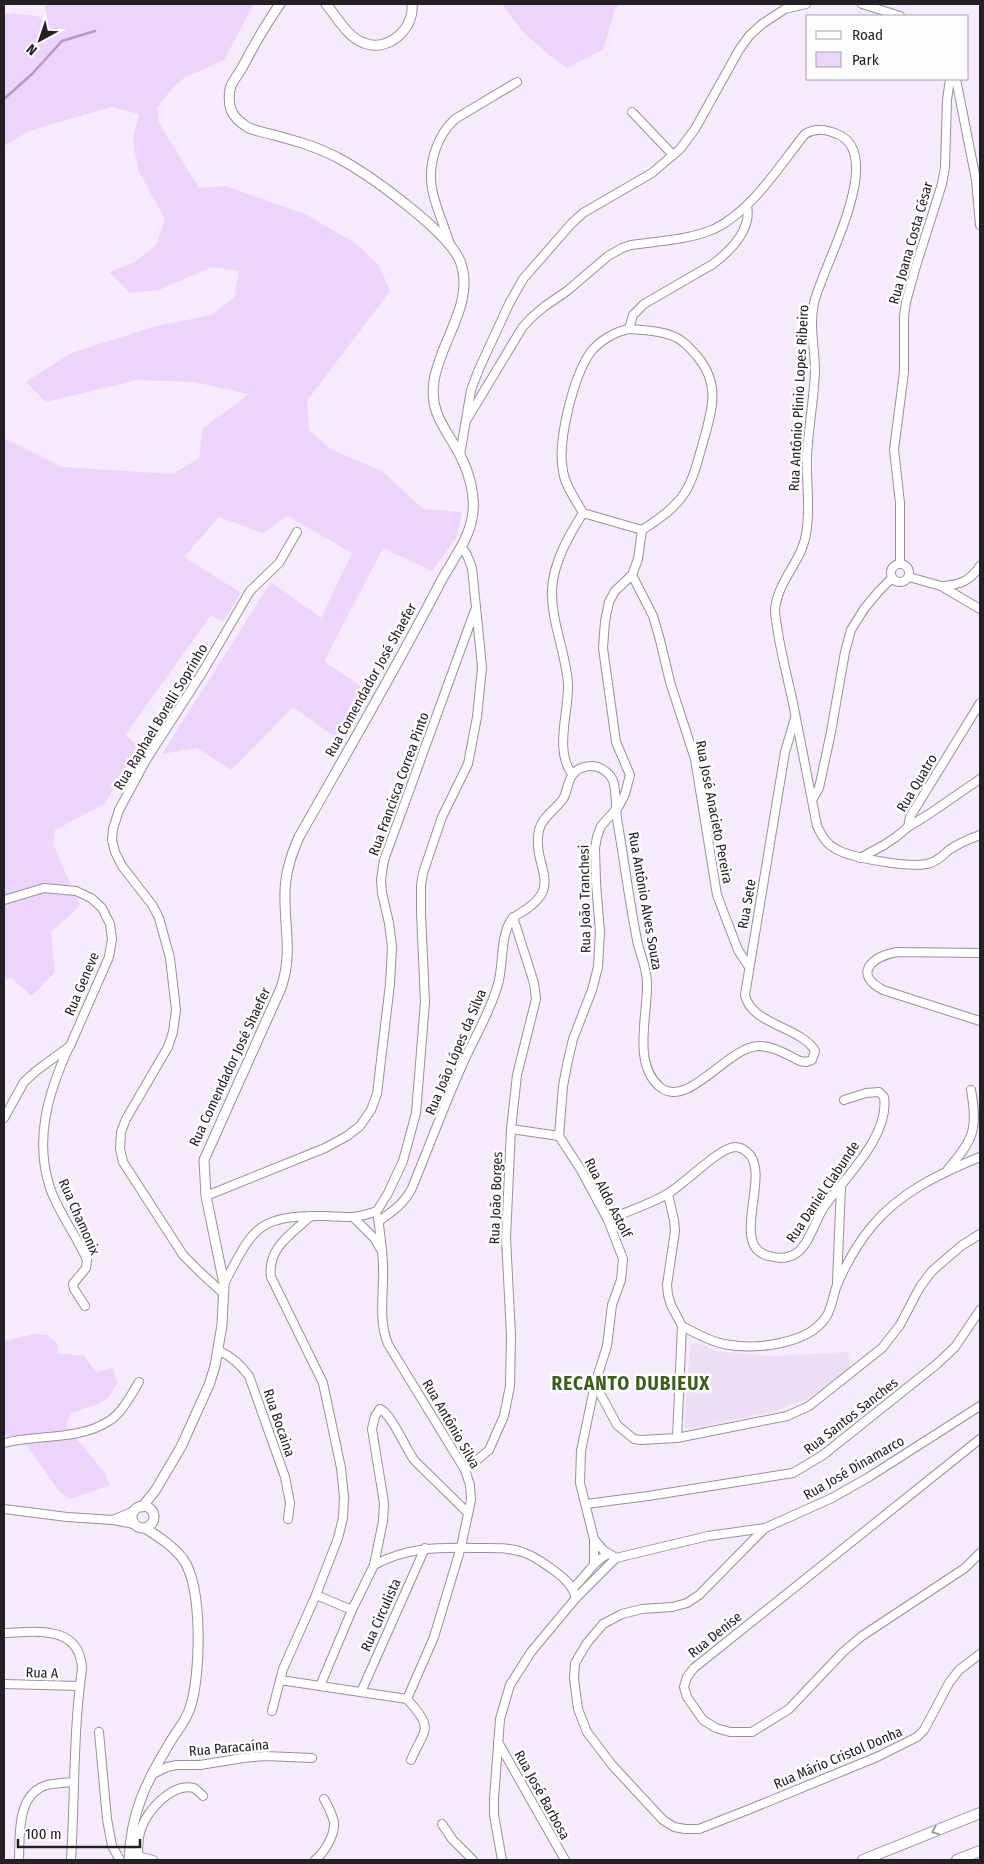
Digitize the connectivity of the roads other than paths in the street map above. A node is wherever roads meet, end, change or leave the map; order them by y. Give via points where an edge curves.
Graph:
1 (280, 4) edge
2 (326, 4) edge
3 (412, 4) edge
4 (806, 4) edge
5 (862, 4) edge
6 (897, 15) edge
7 (950, 80) edge
8 (956, 80) edge
9 (517, 82) dead end
10 (632, 112) dead end
11 (673, 155) junction
12 (747, 206) junction
13 (980, 225) edge
14 (450, 245) junction
15 (628, 329) junction
16 (466, 421) junction
17 (460, 455) junction
18 (583, 513) junction
19 (642, 530) junction
20 (297, 532) dead end
21 (462, 547) junction
22 (900, 564) junction
23 (980, 566) edge
24 (632, 575) junction
25 (909, 577) junction
26 (892, 578) junction
27 (941, 586) junction
28 (980, 609) edge
29 (475, 610) junction
30 (980, 703) edge
31 (795, 718) junction
32 (572, 774) junction
33 (980, 779) edge
34 (812, 800) junction
35 (616, 810) junction
36 (908, 827) junction
37 (980, 834) edge
38 (860, 858) junction
39 (4, 900) edge
40 (513, 917) junction
41 (980, 953) edge
42 (749, 967) junction
43 (980, 1020) edge
44 (70, 1046) junction
45 (812, 1060) joint
46 (971, 1090) dead end
47 (844, 1100) dead end
48 (4, 1118) edge
49 (511, 1130) junction
50 (559, 1136) junction
51 (980, 1156) edge
52 (947, 1171) junction
53 (841, 1186) junction
54 (668, 1194) junction
55 (206, 1196) junction
56 (378, 1211) junction
57 (311, 1216) junction
58 (354, 1218) junction
59 (608, 1220) junction
60 (379, 1221) junction
61 (980, 1234) edge
62 (381, 1250) junction
63 (837, 1284) junction
64 (224, 1288) junction
65 (85, 1306) dead end
66 (980, 1310) edge
67 (682, 1326) junction
68 (218, 1350) junction
69 (139, 1382) dead end
70 (594, 1384) junction
71 (980, 1406) edge
72 (677, 1438) junction
73 (980, 1439) edge
74 (4, 1443) edge
75 (465, 1470) junction
76 (155, 1491) junction
77 (586, 1504) junction
78 (4, 1508) edge
79 (138, 1509) junction
80 (468, 1513) junction
81 (152, 1515) junction
82 (288, 1519) dead end
83 (113, 1520) junction
84 (134, 1524) junction
85 (145, 1528) junction
86 (765, 1528) junction
87 (594, 1539) junction
88 (165, 1541) junction
89 (461, 1547) junction
90 (424, 1548) junction
91 (980, 1553) edge
92 (608, 1554) junction
93 (616, 1558) junction
94 (594, 1564) junction
95 (374, 1566) junction
96 (573, 1588) junction
97 (316, 1595) junction
98 (576, 1598) junction
99 (352, 1610) junction
100 (4, 1633) edge
101 (980, 1654) edge
102 (280, 1680) junction
103 (4, 1684) edge
104 (80, 1686) junction
105 (320, 1686) junction
106 (361, 1692) junction
107 (407, 1699) junction
108 (272, 1712) dead end
109 (99, 1732) dead end
110 (498, 1742) junction
111 (312, 1758) dead end
112 (411, 1760) dead end
113 (151, 1775) junction
114 (74, 1782) junction
115 (203, 1796) dead end
116 (324, 1799) dead end
117 (980, 1813) edge
118 (442, 1824) dead end
119 (980, 1851) edge
120 (132, 1857) edge
121 (19, 1860) edge
122 (71, 1860) edge
123 (120, 1860) edge
124 (153, 1860) edge
125 (315, 1860) edge
126 (472, 1860) edge
127 (502, 1860) edge
128 (565, 1860) edge
129 (863, 1860) edge
130 (956, 1860) edge

1 - 14 street, Rua Comendador José Shaefer via 232,83 229,101 235,117 248,128 306,144 355,167 416,213
2 - 3 street via 356,39 374,46 404,33 410,23
4 - 11 street via 785,9 749,36 695,129
5 - 6 street
7 - 22 street, Rua Joana Costa César via 946,167 904,316 904,372 894,450 900,503
8 - 13 street via 976,180
9 - 14 street via 455,119 436,146 430,184
10 - 11 street
11 - 16 street via 652,173 583,213 523,279 478,369
12 - 15 street via 749,214 744,229 722,257 644,304 633,315
12 - 16 street, Rua Antônio Plinio Lopes Ribeiro via 714,229 692,236 631,245 608,256 526,323
12 - 31 street, Rua Antônio Plinio Lopes Ribeiro via 805,134 823,130 843,136 851,143 857,179 814,304 815,373 807,458 806,535 779,592 775,611
14 - 17 street, Rua Comendador José Shaefer via 460,261 463,289 460,307 434,380 433,400 442,425
15 - 18 street via 609,337 590,354 577,378 572,398 563,435 563,471
15 - 19 street via 660,332 680,339 706,368 713,391 712,412 688,490 671,509
16 - 17 street
17 - 21 street, Rua Comendador José Shaefer via 473,495 472,520
18 - 19 street
18 - 32 street via 561,555 552,590 568,683 562,732
19 - 24 street, Rua João Tranchesi
20 - 64 street, Rua Raphael Borelli Soprinho via 279,563 250,591 202,674 146,760 119,810 113,829 112,840 122,866 159,918 170,958 176,1010 168,1047 121,1132 123,1162 183,1255 200,1272
21 - 29 street via 472,568
21 - 55 street, Rua Comendador José Shaefer via 442,578 289,860 285,893 286,974 206,1152 203,1169
22 - 25 street via 908,568
22 - 26 street via 891,570
23 - 27 street via 968,580
24 - 35 street, Rua João Tranchesi via 615,591 609,602 603,648 616,742 630,775
24 - 42 street, Rua José Anacieto Pereira via 653,616 695,759 717,895 738,950
25 - 26 street via 900,582
25 - 27 street
26 - 34 street via 878,591 851,630 819,788
27 - 28 street
29 - 55 street, Rua Francisca Correa Pinto via 384,860 382,886 392,947 378,1084 372,1110 360,1126 326,1148
29 - 56 street via 482,668 474,739 468,764 431,847 421,885 425,1002 416,1113 403,1161
30 - 36 street, Rua Quatro via 910,817
31 - 34 street
31 - 42 street, Rua Sete via 786,752
32 - 35 street, Rua Antônio Alves Souza via 581,768 594,766 605,771 612,778
32 - 40 street via 563,798 538,832 545,878 540,896 532,907
33 - 36 street
34 - 38 street via 823,838 836,849
35 - 45 street, Rua Antônio Alves Souza via 637,938 646,970 643,1049 653,1079 664,1090 686,1090 730,1058 756,1046 767,1047 800,1061
35 - 50 street, Rua João Tranchesi via 601,826 595,848 600,932 598,967 567,1065
36 - 38 street, Rua Quatro
37 - 38 street via 925,865
39 - 44 street, Rua Geneve via 44,888 76,891 102,908 110,924 109,957
40 - 49 street, Rua João Borges via 536,999 517,1074
40 - 60 street, Rua João Lópes da Silva via 506,932 500,980 494,999 461,1068 412,1188 406,1200
41 - 43 street via 883,954 869,965 866,973 874,985 883,990
42 - 45 street, Rua Sete via 746,1001 760,1015 813,1047
44 - 48 street via 24,1082
44 - 65 street, Rua Chamonix via 56,1075 46,1114 42,1149 51,1189 88,1260 86,1268 73,1284
46 - 52 street via 975,1112 973,1132 963,1152
47 - 53 street, Rua Daniel Clabunde via 875,1091 884,1097 885,1104 884,1115 873,1139
49 - 50 street
49 - 75 street, Rua João Borges via 506,1238 510,1386 504,1416 489,1450
50 - 59 street, Rua Aldo Astolf
51 - 52 street
52 - 63 street via 913,1190 883,1213 864,1235
53 - 54 street, Rua Daniel Clabunde via 825,1206 799,1251 786,1258 765,1255 753,1241 750,1226 756,1172 751,1156 744,1149 735,1147 724,1151
53 - 63 street
54 - 59 street, Rua Daniel Clabunde
54 - 67 street via 675,1231 668,1295
55 - 64 street, Rua Comendador José Shaefer
56 - 58 street
56 - 60 street, Rua Antônio Silva
57 - 58 street
57 - 64 street via 289,1217 260,1227 244,1246
57 - 97 street via 277,1248 270,1266 272,1277 323,1383 341,1468 343,1518
58 - 62 street
59 - 70 street, Rua Aldo Astolf via 624,1259 612,1305 604,1359
60 - 62 street, Rua Antônio Silva
61 - 72 street via 932,1271 900,1325 882,1348 809,1406 787,1416
62 - 75 street, Rua Antônio Silva via 383,1332
63 - 67 street via 827,1315 819,1326 808,1334 780,1344 731,1345 707,1339
64 - 68 street, Rua Comendador José Shaefer
66 - 77 street, Rua Santos Sanches via 955,1347 937,1364 823,1455 793,1473
67 - 72 street
68 - 76 street, Rua Comendador José Shaefer via 209,1385 181,1447
68 - 82 street, Rua Bocaina via 237,1361 249,1376 285,1477 290,1503
69 - 74 street via 124,1407 109,1421 73,1434
70 - 72 street via 617,1425 634,1439
70 - 77 street, Rua Aldo Astolf via 581,1451 580,1483
71 - 86 street, Rua José Dinamarco via 832,1498
73 - 91 street, Rua Denise via 694,1668 684,1687 687,1697 703,1720 716,1728 752,1732 789,1709 862,1636 965,1568
75 - 80 street, Rua Antônio Silva via 470,1485
76 - 79 street, Rua Comendador José Shaefer
76 - 81 street, Rua Comendador José Shaefer
77 - 87 street, Rua Aldo Astolf
78 - 83 street
79 - 81 street
79 - 83 street
79 - 84 street via 132,1520
80 - 89 street, Rua Antônio Silva
80 - 95 street via 414,1460 386,1413 380,1409 372,1428 384,1503
81 - 85 street via 149,1526
81 - 88 street
83 - 84 street
84 - 85 street
85 - 88 street
86 - 93 street, Rua José Dinamarco via 708,1536
86 - 101 street, Rua Mário Cristol Donha via 699,1595 672,1608 642,1609 622,1614 603,1624 575,1663 578,1709 587,1732 663,1820 674,1827 699,1828 877,1757 917,1737 949,1683
87 - 92 street
87 - 94 street, Rua Aldo Astolf
88 - 113 street via 183,1560 196,1598 197,1667 194,1696 187,1716
89 - 90 street
89 - 96 street via 506,1548 522,1552 556,1571
89 - 107 street, Rua Antônio Silva via 434,1637
90 - 95 street via 402,1553
90 - 106 street, Rua Circulista
92 - 93 street
92 - 94 street
93 - 98 street
94 - 96 street
95 - 99 street
96 - 98 street
97 - 99 street
97 - 102 street
98 - 110 street via 531,1652 510,1684 500,1719
99 - 105 street
100 - 104 street via 42,1631 69,1639 81,1656
102 - 105 street
102 - 108 street
103 - 104 street, Rua A
104 - 114 street
105 - 106 street
106 - 107 street
107 - 112 street via 426,1727
109 - 123 street via 107,1819 112,1846
110 - 127 street via 494,1815
110 - 128 street, Rua José Barbosa
111 - 113 street, Rua Paracaína via 243,1758 177,1765
113 - 120 street via 136,1810
114 - 121 street via 47,1785 30,1797 21,1820
114 - 122 street
115 - 120 street via 196,1789 182,1788 164,1797 141,1828
116 - 125 street via 334,1822 322,1854
117 -> 129 main road
118 - 126 street
119 - 130 main road
120 - 124 street

